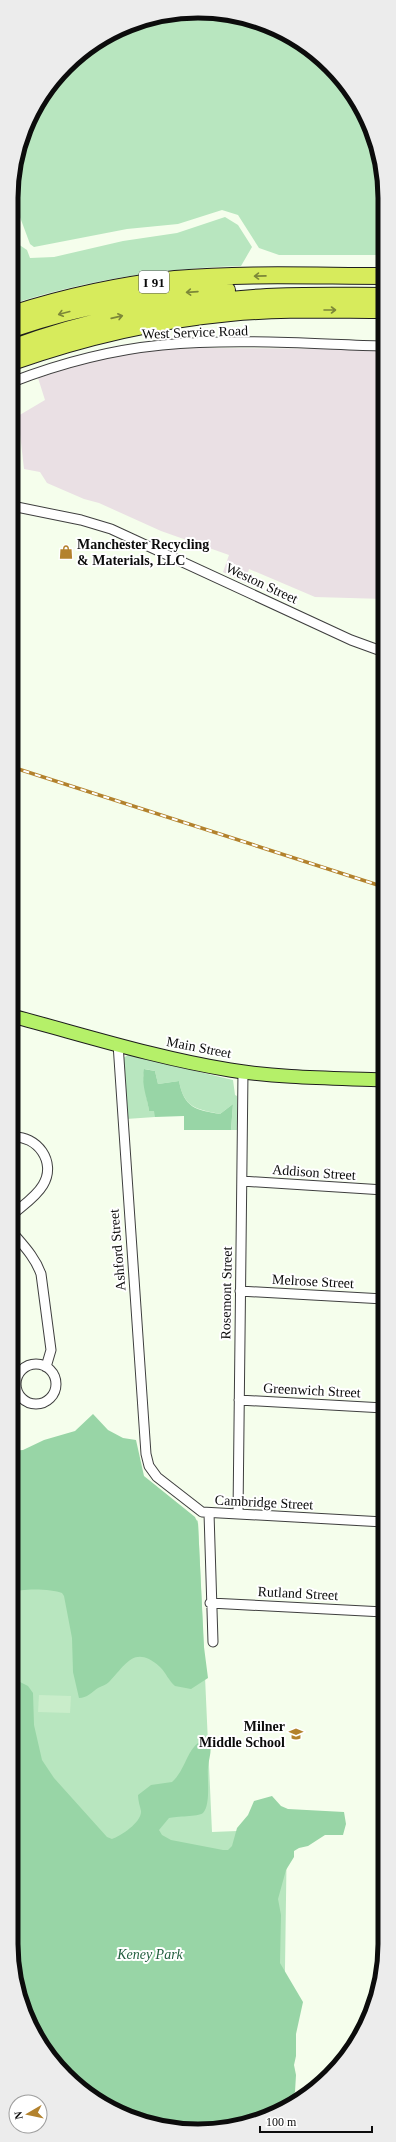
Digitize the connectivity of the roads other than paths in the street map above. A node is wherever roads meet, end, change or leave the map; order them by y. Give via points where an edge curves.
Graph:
1 (378, 276) edge
2 (378, 289) edge
3 (378, 296) edge
4 (378, 310) edge
5 (18, 312) edge
6 (18, 327) edge
7 (18, 346) edge
8 (378, 346) edge
9 (18, 360) edge
10 (18, 380) edge
11 (18, 507) edge
12 (378, 650) edge
13 (18, 1018) edge
14 (118, 1044) junction
15 (243, 1072) junction
16 (378, 1080) edge
17 (18, 1137) edge
18 (242, 1181) junction
19 (378, 1190) edge
20 (18, 1209) edge
21 (18, 1239) edge
22 (240, 1291) junction
23 (378, 1299) edge
24 (46, 1367) junction
25 (18, 1371) edge
26 (18, 1390) edge
27 (239, 1400) junction
28 (378, 1408) edge
29 (146, 1454) joint
30 (209, 1513) junction
31 (238, 1514) junction
32 (378, 1522) edge
33 (210, 1603) junction
34 (378, 1612) edge
35 (213, 1642) dead end

1 -> 5 highway, I 91 via 235,276 160,281 79,295
2 -> 6 highway via 240,290 164,294 96,305
7 -> 3 highway via 102,321 181,306 268,297
9 -> 4 highway via 90,337 175,320 270,310
8 - 10 street, West Service Road via 224,343 161,345 83,359
11 - 12 street, Weston Street via 112,529 351,640
13 - 14 main road, Main Street
14 - 15 main road, Main Street via 178,1061
14 - 29 street, Ashford Street
15 - 16 main road, Main Street
15 - 18 street, Rosemont Street
17 - 20 street via 36,1144 44,1155 47,1167 43,1185
18 - 19 street, Addison Street
18 - 22 street, Rosemont Street
21 - 24 street via 37,1263 41,1274 51,1350
22 - 23 street, Melrose Street
22 - 27 street, Rosemont Street
24 - 25 street via 30,1365
24 - 26 street via 55,1377 56,1391 52,1397 40,1404 27,1402 21,1398
27 - 28 street, Greenwich Street
27 - 31 street, Rosemont Street
29 - 30 street, Cambridge Street via 149,1466 157,1477 197,1510
30 - 31 street, Cambridge Street
30 - 33 street
31 - 32 street, Cambridge Street
33 - 34 street, Rutland Street
33 - 35 street

